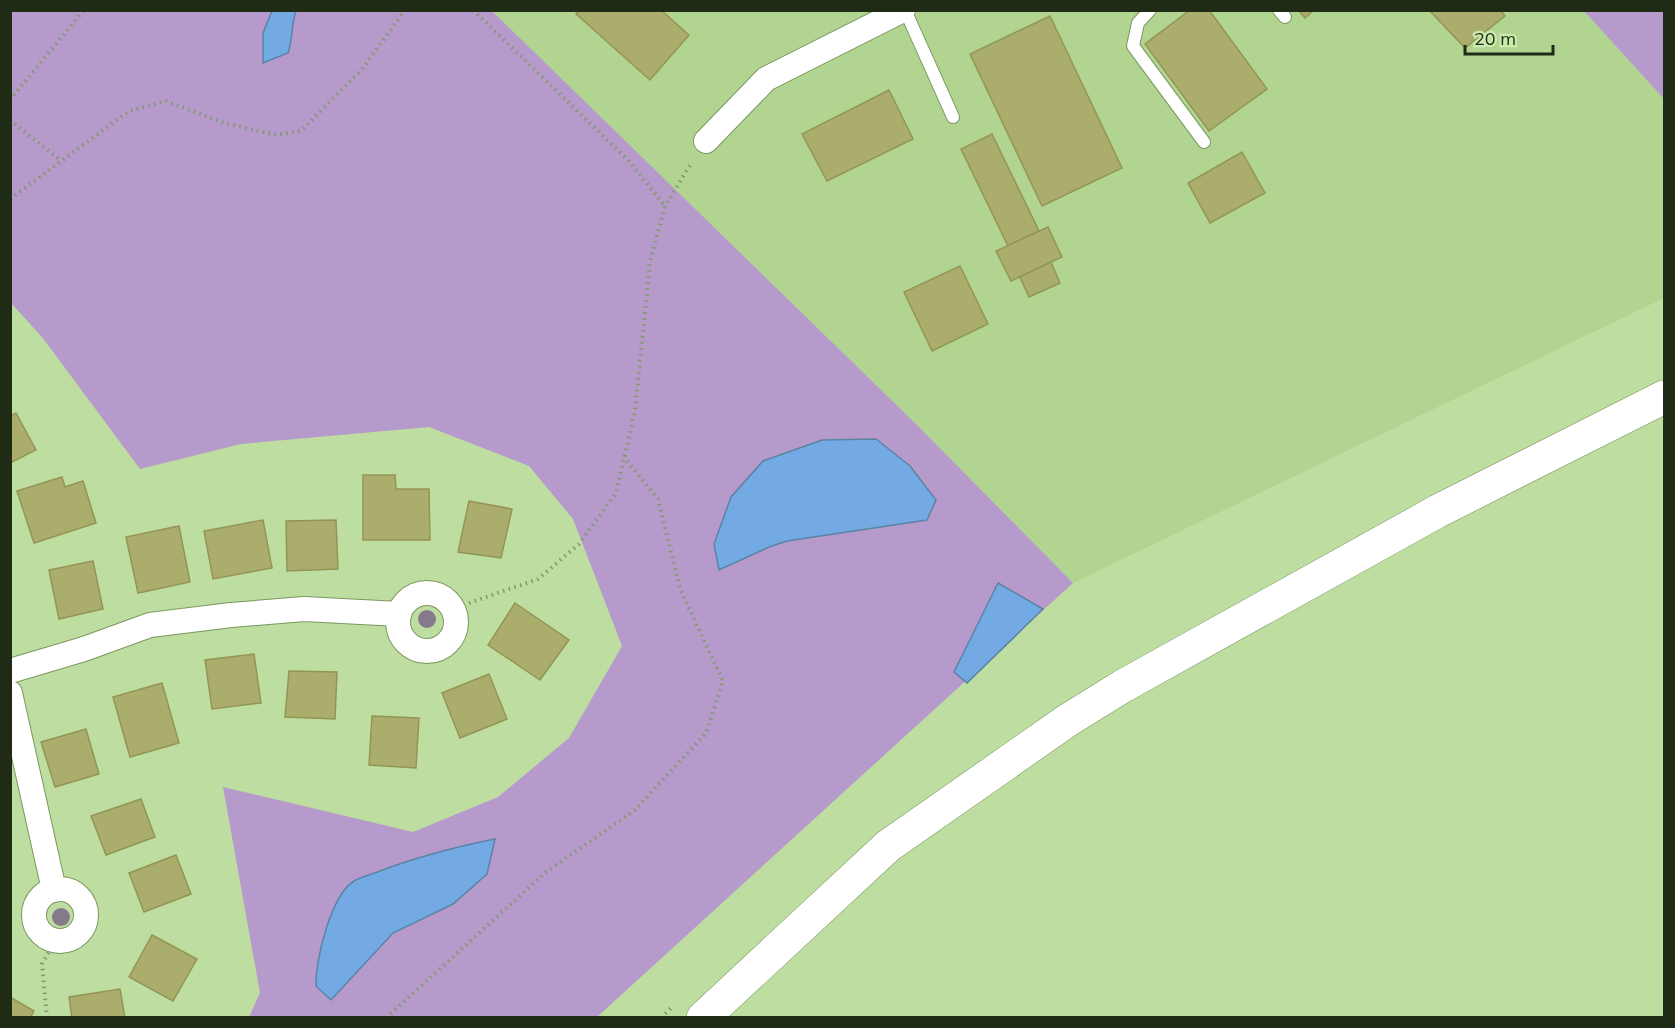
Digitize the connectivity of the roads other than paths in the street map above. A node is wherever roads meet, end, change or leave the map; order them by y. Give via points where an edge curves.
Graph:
1 (904, 10) edge
2 (1150, 10) edge
3 (953, 117) dead end
4 (706, 141) road end
5 (1204, 142) dead end
6 (1665, 397) edge
7 (399, 614) junction
8 (10, 671) edge
9 (10, 693) edge
10 (54, 890) junction
11 (703, 1017) edge

1 - 3 lane
1 - 4 street via 766,79
2 - 5 lane via 1138,23 1133,46
6 - 11 main road via 1438,511 1068,720 888,846
7 - 7 street via 401,636 418,650 440,648 454,631 452,609 435,595 413,597
7 - 8 street via 304,609 150,625
9 - 10 street
10 - 10 street via 38,902 34,921 46,937 55,941 75,937 85,920 81,900 74,893

